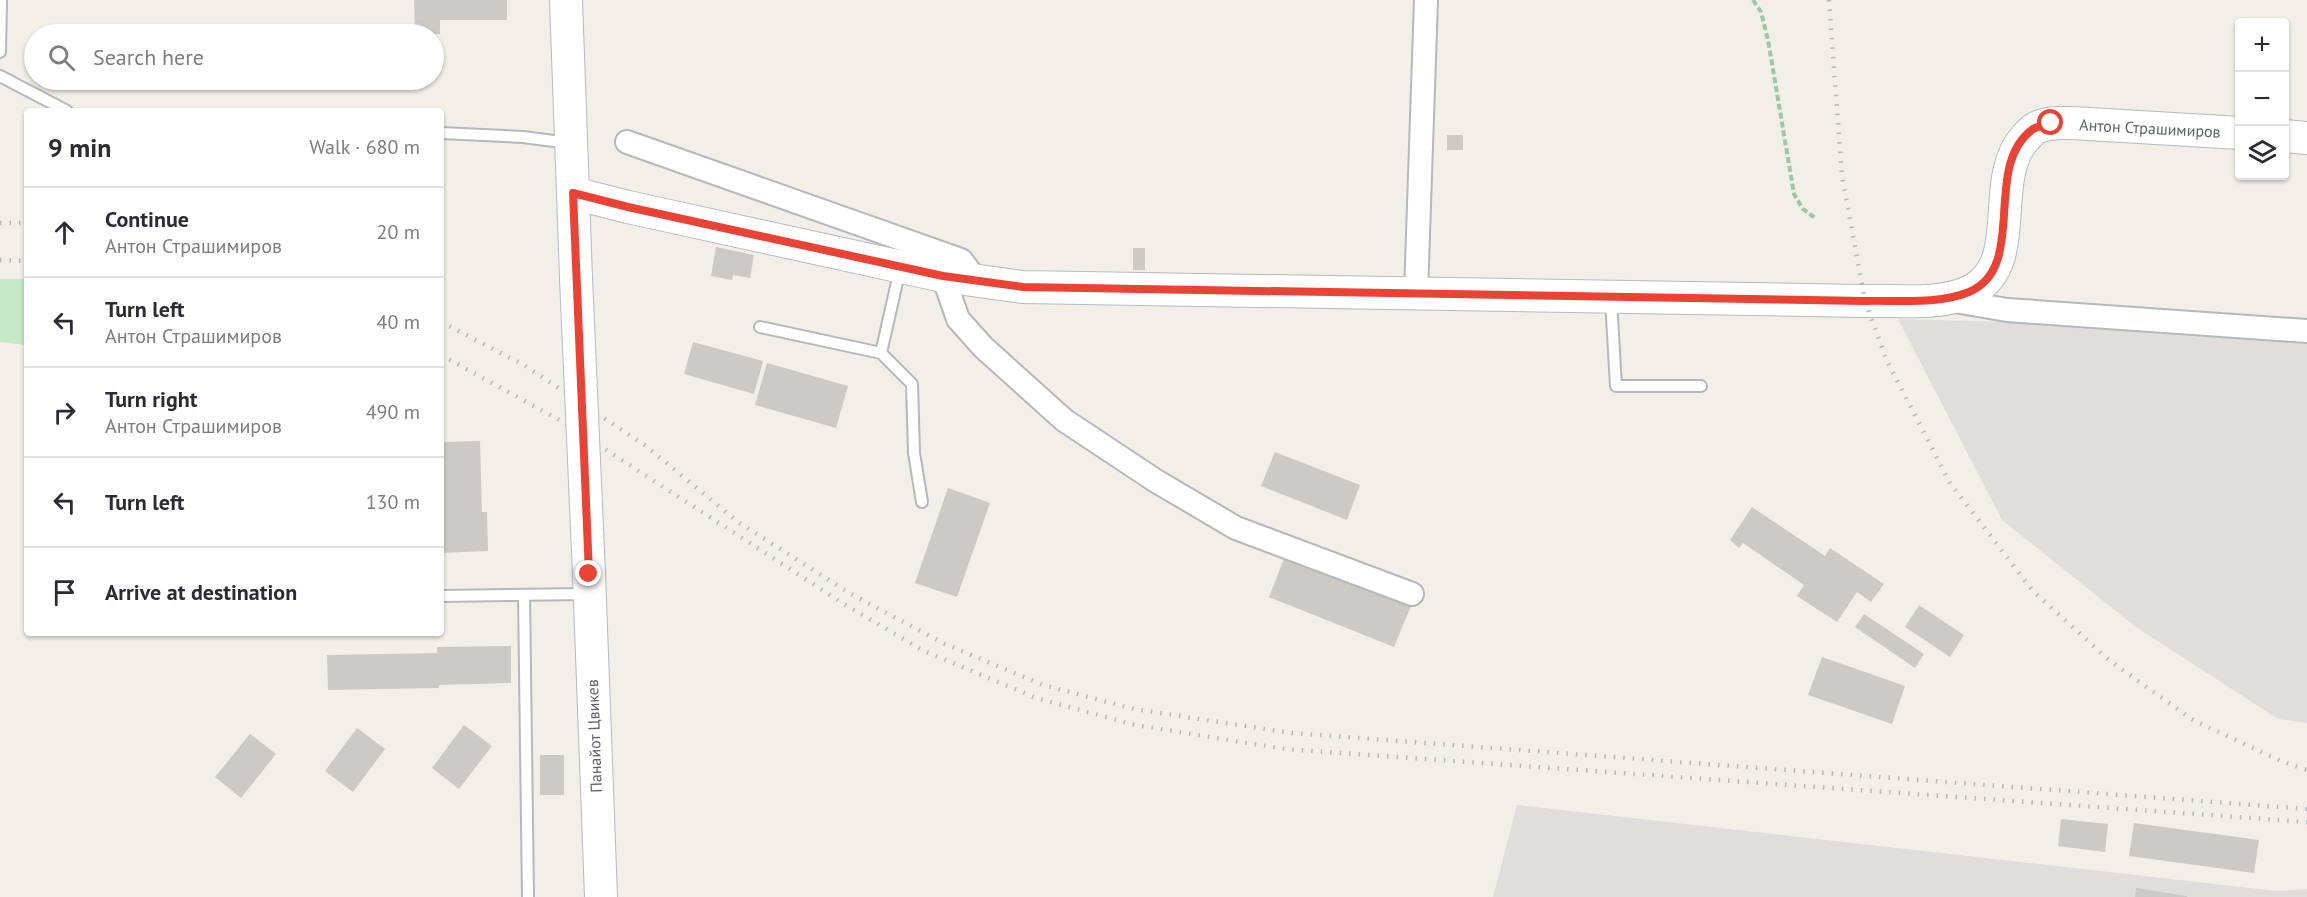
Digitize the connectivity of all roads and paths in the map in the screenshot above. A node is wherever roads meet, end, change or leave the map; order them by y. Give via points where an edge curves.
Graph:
1 (1, 0) edge
2 (566, 0) edge
3 (1426, 0) edge
4 (1753, 0) edge
5 (0, 52) edge
6 (0, 76) edge
7 (24, 89) edge
8 (27, 90) edge
9 (61, 108) edge
10 (444, 133) edge
11 (2235, 133) edge
12 (2289, 136) edge
13 (2307, 138) edge
14 (627, 142) dead end
15 (571, 144) junction
16 (573, 193) junction
17 (1815, 218) dead end
18 (900, 266) junction
19 (943, 276) junction
20 (977, 281) junction
21 (1416, 292) junction
22 (1611, 296) junction
23 (1944, 300) junction
24 (760, 327) dead end
25 (2307, 331) edge
26 (881, 353) junction
27 (1701, 386) dead end
28 (922, 502) dead end
29 (589, 584) junction
30 (1412, 594) dead end
31 (524, 595) junction
32 (444, 596) edge
33 (528, 897) edge
34 (600, 897) edge

1 - 5 lane
2 - 15 street, Панайот Цвикев
3 - 21 street
4 - 17 path via 1761,12 1768,39 1794,194 1803,209
6 - 7 lane
8 - 9 lane
10 - 15 lane
11 - 23 street, Антон Страшимиров via 2072,123 2051,123 2034,129 2016,148 2010,164 1996,265 1985,282
12 - 13 street
14 - 20 street via 961,260
15 - 16 street, Панайот Цвикев
16 - 18 street, Антон Страшимиров
16 - 29 street, Панайот Цвикев, bridge
18 - 19 street, Антон Страшимиров
18 - 26 lane
19 - 20 street, Антон Страшимиров
19 - 30 street via 958,319 983,347 1064,420 1236,528
20 - 21 street, Антон Страшимиров via 1023,287
21 - 22 street, Антон Страшимиров
22 - 23 street, Антон Страшимиров
22 - 27 lane via 1616,386
23 - 25 street via 2007,310
24 - 26 lane
26 - 28 lane via 912,384 914,453
29 - 31 lane
29 - 34 street, Панайот Цвикев
31 - 32 lane
31 - 33 lane

